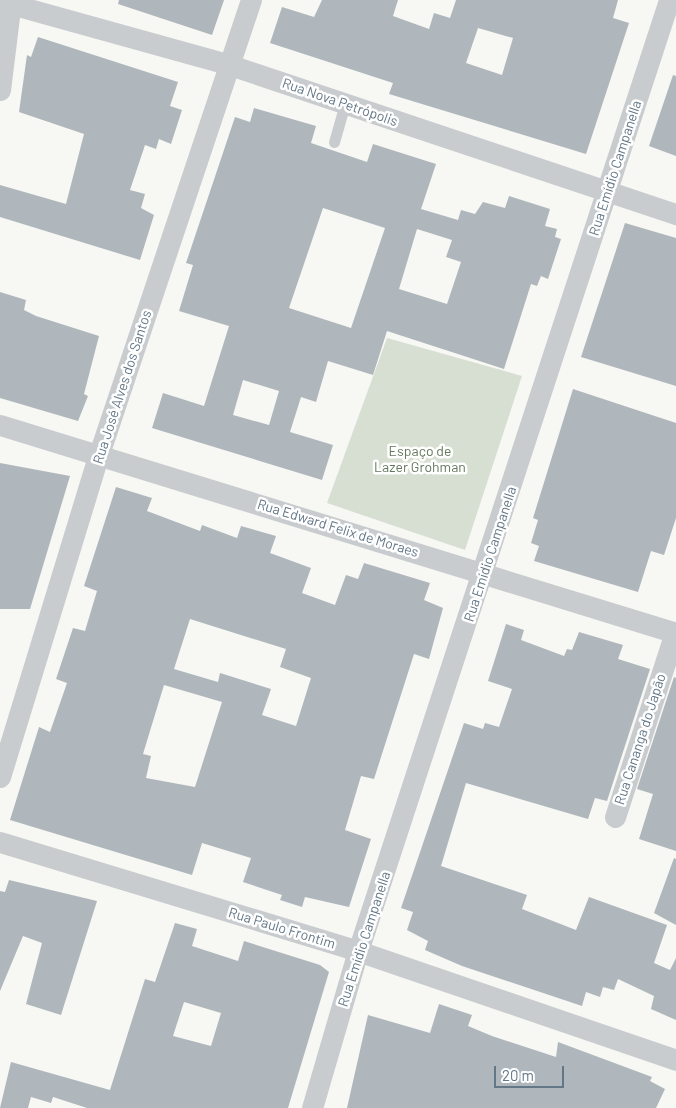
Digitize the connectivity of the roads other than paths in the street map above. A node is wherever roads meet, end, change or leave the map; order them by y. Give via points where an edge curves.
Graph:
1 (251, 0) edge
2 (670, 0) edge
3 (7, 2) edge
4 (230, 65) junction
5 (0, 90) edge
6 (345, 104) junction
7 (334, 142) dead end
8 (607, 192) junction
9 (676, 214) edge
10 (0, 425) edge
11 (99, 454) junction
12 (484, 573) junction
13 (676, 632) edge
14 (0, 778) edge
15 (615, 817) dead end
16 (0, 842) edge
17 (358, 951) junction
18 (676, 1060) edge
19 (312, 1108) edge

1 - 4 street, Rua José Alves dos Santos
2 - 8 street, Rua Emídio Campanella
3 - 4 street, Rua Nova Petrópolis
3 - 5 street
4 - 6 street, Rua Nova Petrópolis
4 - 11 street, Rua José Alves dos Santos
6 - 7 lane
6 - 8 street, Rua Nova Petrópolis
8 - 9 street, Rua Nova Petrópolis
8 - 12 street, Rua Emídio Campanella
10 - 11 street, Rua Edward Felix de Moraes
11 - 12 street, Rua Edward Felix de Moraes
11 - 14 street, Rua José Alves dos Santos
12 - 13 street, Rua Edward Felix de Moraes
12 - 17 street, Rua Emídio Campanella
13 - 15 street, Rua Cananga do Japão
16 - 17 street, Rua Paulo Frontim
17 - 18 street, Rua Paulo Frontim
17 - 19 street, Rua Emídio Campanella

